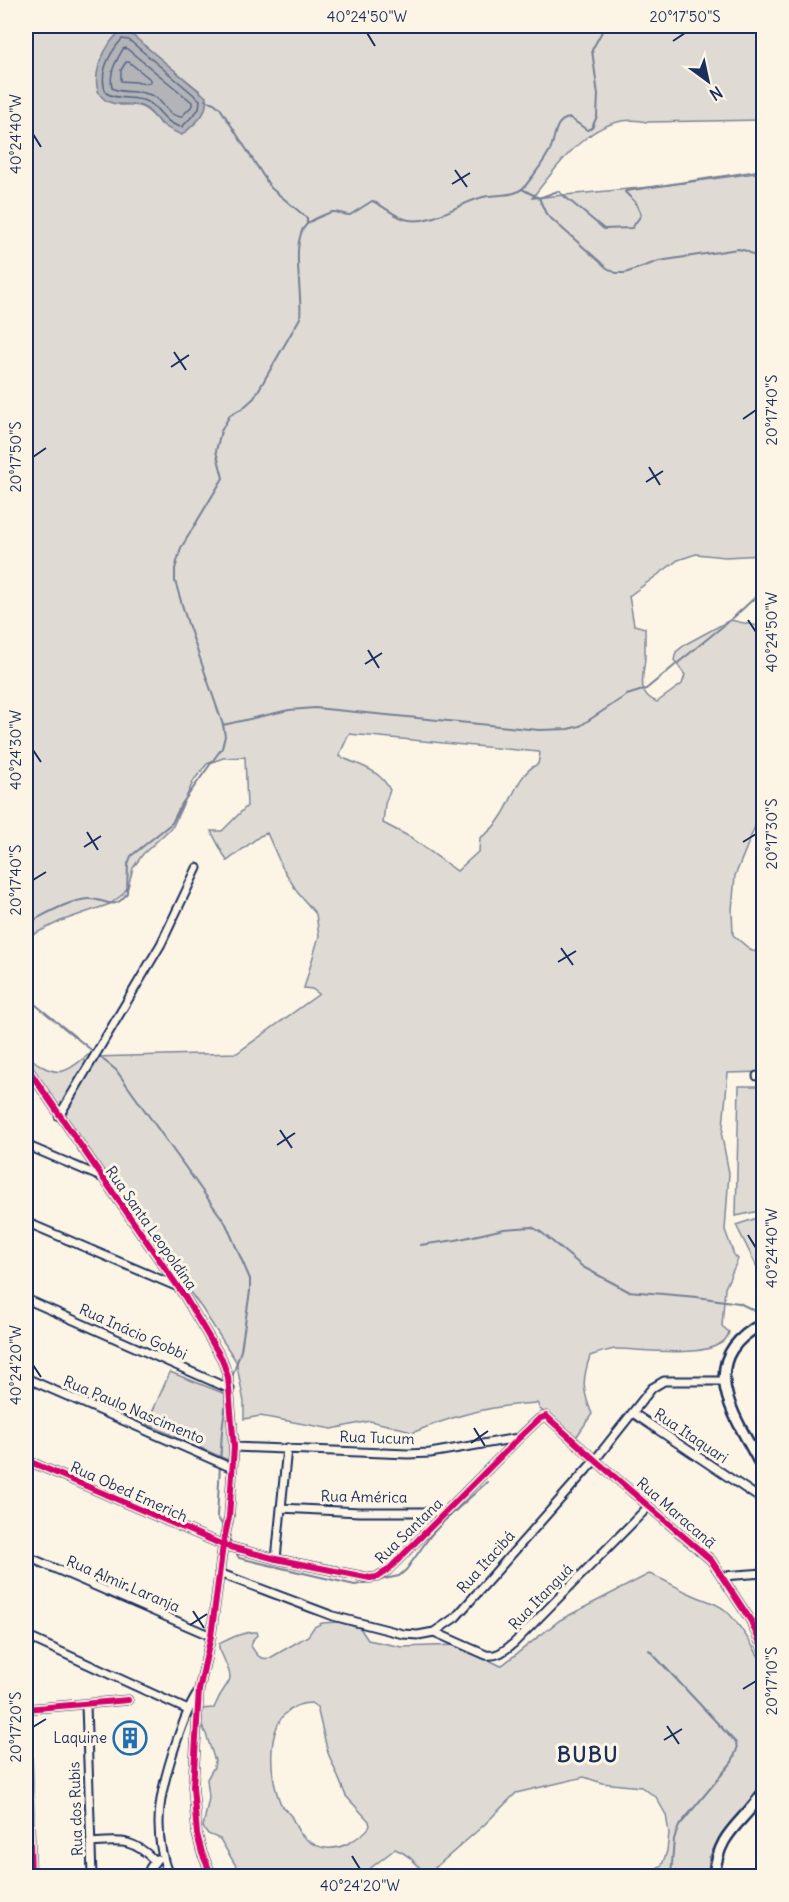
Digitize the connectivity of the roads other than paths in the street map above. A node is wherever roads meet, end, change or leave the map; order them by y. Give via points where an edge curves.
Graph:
1 (197, 868) dead end
2 (26, 1066) edge
3 (59, 1116) junction
4 (26, 1145) edge
5 (101, 1177) junction
6 (26, 1222) edge
7 (178, 1287) junction
8 (26, 1299) edge
9 (764, 1323) edge
10 (26, 1378) edge
11 (723, 1381) junction
12 (230, 1389) junction
13 (633, 1413) junction
14 (544, 1415) joint
15 (519, 1438) junction
16 (234, 1447) junction
17 (287, 1448) junction
18 (26, 1460) edge
19 (595, 1460) junction
20 (232, 1467) junction
21 (764, 1471) edge
22 (764, 1501) edge
23 (649, 1506) junction
24 (281, 1508) junction
25 (447, 1512) junction
26 (223, 1545) junction
27 (26, 1556) edge
28 (276, 1559) junction
29 (764, 1573) edge
30 (219, 1574) junction
31 (723, 1576) junction
32 (434, 1632) junction
33 (26, 1636) edge
34 (211, 1636) junction
35 (764, 1652) edge
36 (199, 1690) junction
37 (128, 1700) dead end
38 (86, 1705) junction
39 (26, 1709) edge
40 (188, 1710) junction
41 (764, 1791) edge
42 (90, 1843) junction
43 (162, 1856) junction
44 (154, 1860) junction
45 (31, 1876) edge
46 (92, 1876) edge
47 (147, 1876) edge
48 (169, 1876) edge
49 (212, 1876) edge
50 (714, 1876) edge

1 - 3 street via 161,944
2 - 3 street, Rua Santa Leopoldina
3 - 5 street, Rua Santa Leopoldina
4 - 5 street
5 - 7 street, Rua Santa Leopoldina
6 - 7 street
7 - 12 street, Rua Santa Leopoldina via 222,1359
8 - 12 street, Rua Inácio Gobbi
9 - 11 street via 736,1342 728,1356
10 - 20 street, Rua Paulo Nascimento
11 - 13 street, Rua Itacibá via 658,1384
11 - 21 street via 734,1417
12 - 16 street, Rua Santa Leopoldina
13 - 19 street, Rua Itacibá
13 - 22 street, Rua Itaquari
14 - 15 street, Rua Santana
14 - 19 street, Rua Maracanã
15 - 17 street, Rua Tucum via 408,1454
15 - 25 street, Rua Santana
16 - 17 street, Rua Tucum
16 - 20 street, Rua Santa Leopoldina
17 - 24 street
18 - 26 street, Rua Obed Emerich
19 - 23 street, Rua Maracanã
19 - 32 street, Rua Itacibá via 456,1617
20 - 26 street, Rua Santa Leopoldina
23 - 31 street, Rua Maracanã via 703,1552
23 - 32 street, Rua Itanguá via 502,1653 486,1655
24 - 25 street, Rua América
24 - 28 street
25 - 28 street, Rua Santana via 377,1577 364,1578
26 - 28 street, Rua Santana
26 - 30 street, Rua Santa Leopoldina
27 - 34 street, Rua Almir Laranja
29 - 31 street
30 - 32 street via 385,1631 418,1635
30 - 34 street, Rua Santa Leopoldina
31 - 35 street, Rua Maracanã via 751,1621
33 - 40 street
34 - 36 street, Rua Santa Leopoldina
36 - 40 street
36 - 49 street, Rua Santa Leopoldina via 193,1787 197,1834
37 - 38 street
38 - 39 street
38 - 42 street, Rua dos Rubis
39 - 45 street
40 - 43 street via 167,1768 158,1808
41 - 50 street via 724,1838
42 - 44 street via 124,1841 141,1848
42 - 46 street, Rua dos Rubis
43 - 44 street
43 - 48 street
44 - 47 street

